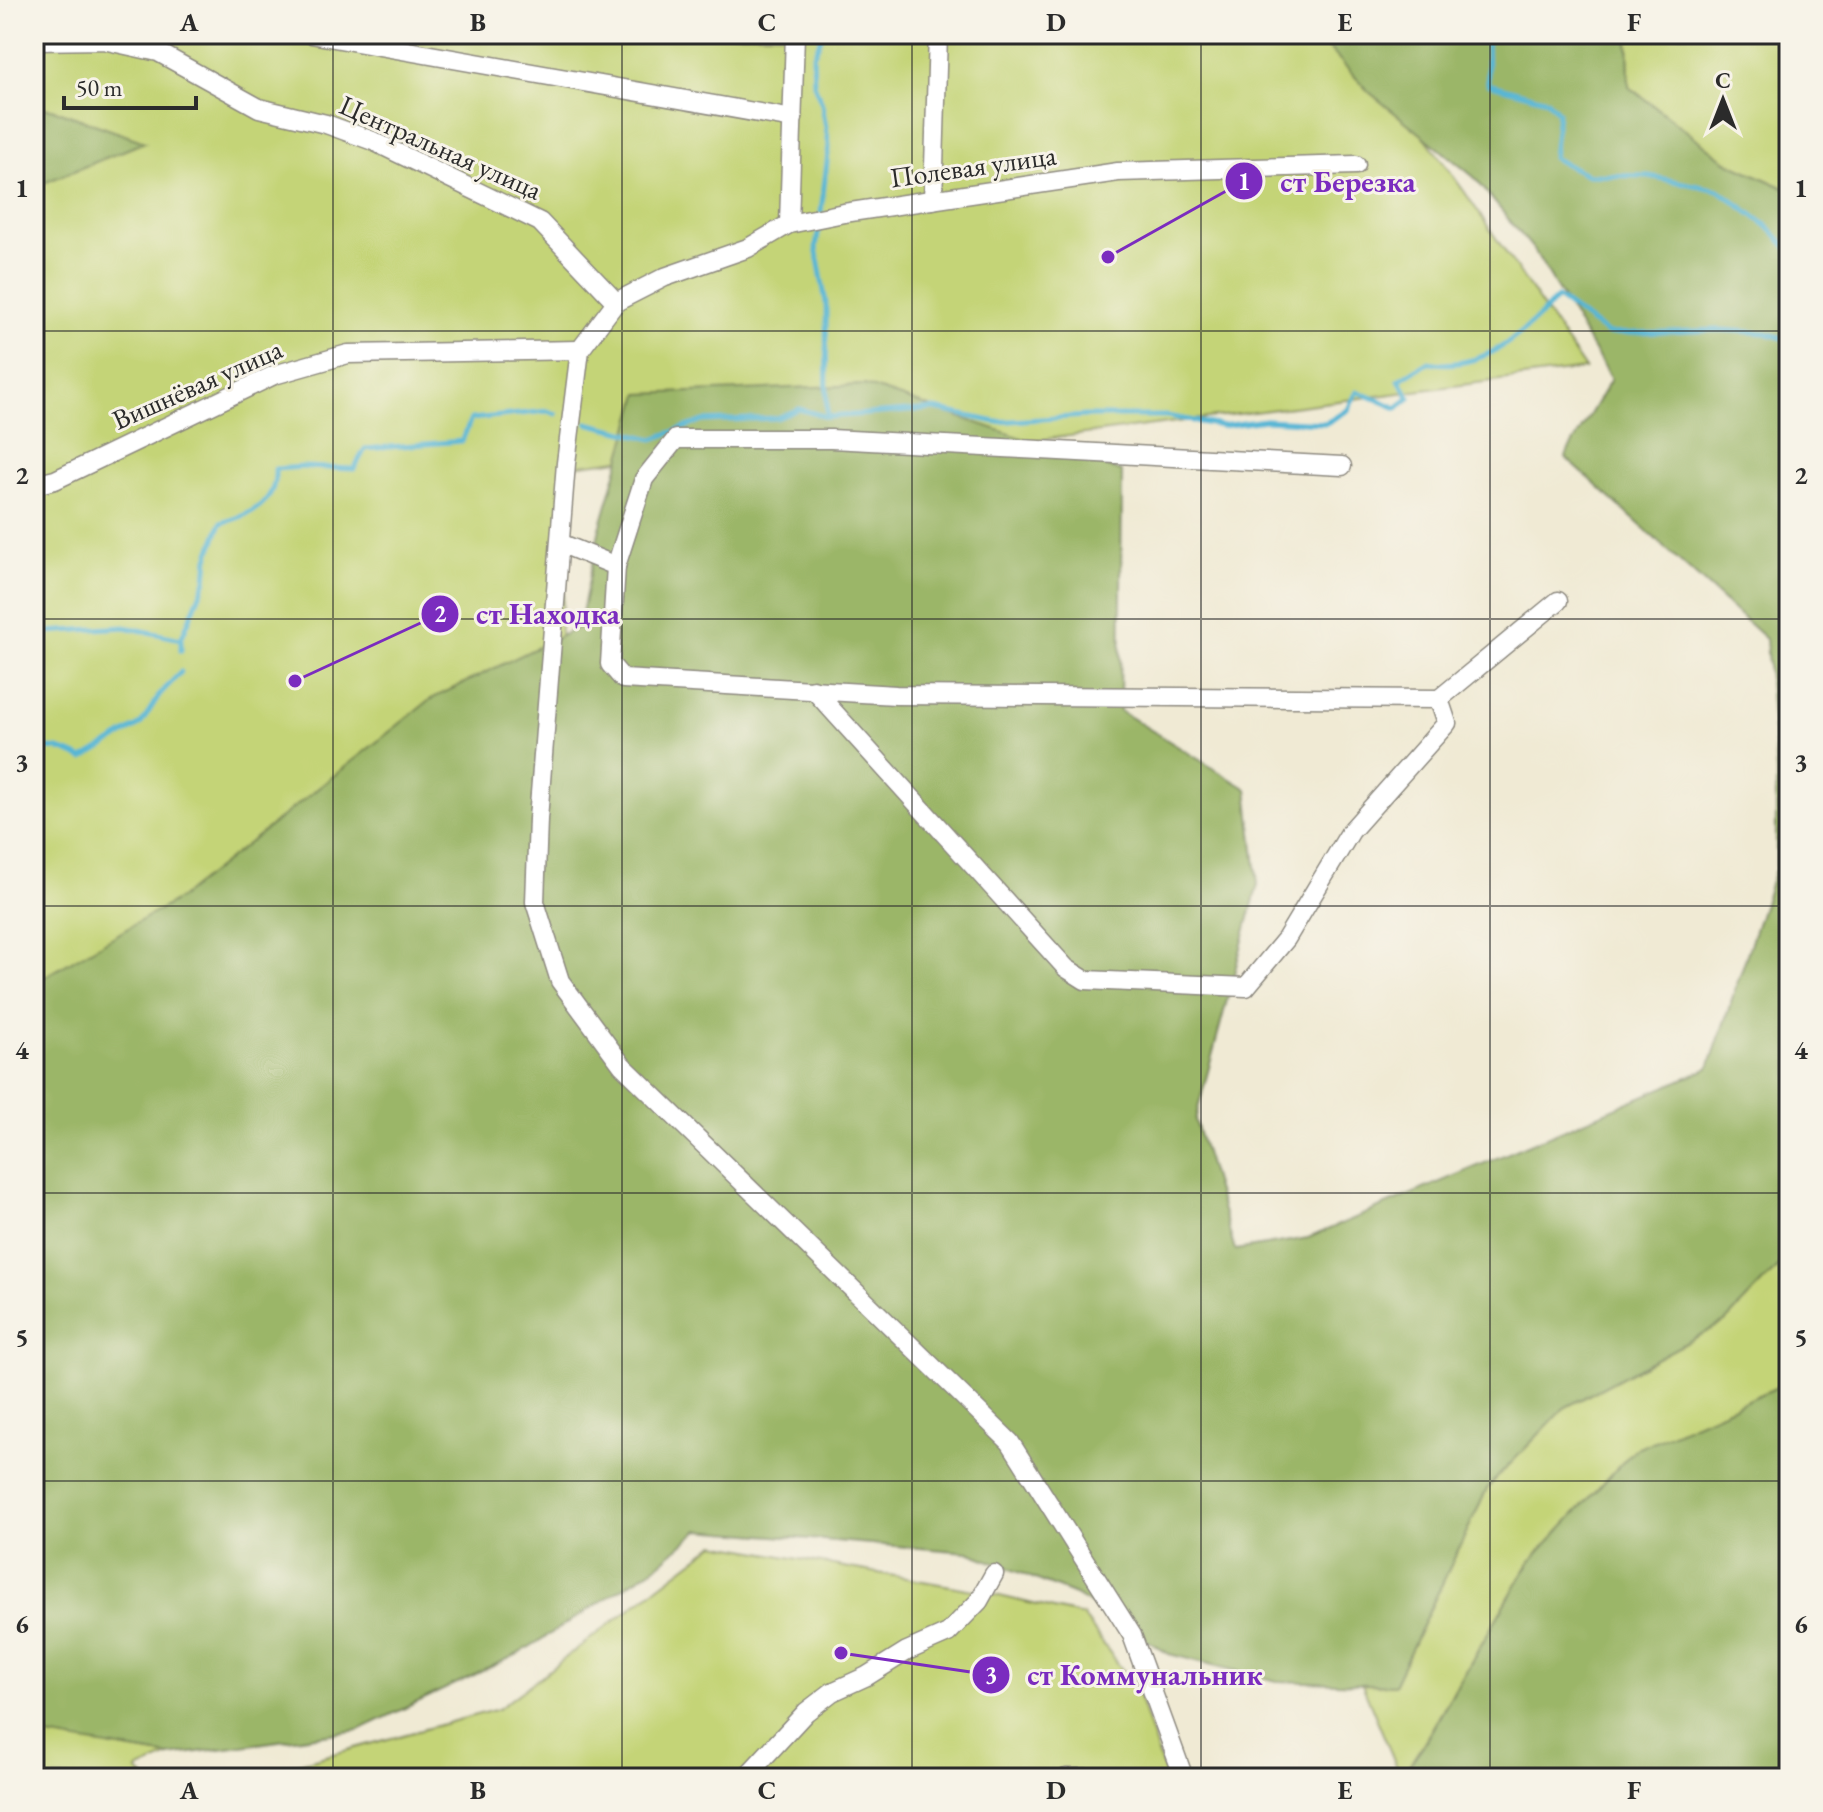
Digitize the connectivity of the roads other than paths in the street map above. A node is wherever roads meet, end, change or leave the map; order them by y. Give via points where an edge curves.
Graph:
1 (311, 34) edge
2 (795, 34) edge
3 (938, 34) edge
4 (34, 41) edge
5 (793, 119) junction
6 (1356, 165) dead end
7 (933, 200) junction
8 (797, 222) junction
9 (616, 302) junction
10 (580, 350) junction
11 (1342, 466) dead end
12 (34, 485) edge
13 (560, 543) junction
14 (616, 566) junction
15 (1558, 601) dead end
16 (813, 689) junction
17 (1439, 699) junction
18 (994, 1574) dead end
19 (745, 1778) edge
20 (1066, 1778) edge
21 (1107, 1778) edge
22 (1184, 1778) edge

1 - 5 street
2 - 5 street
3 - 7 street
4 - 9 street, Центральная улица via 103,40 158,52 259,108 373,141 540,222
5 - 8 street
6 - 7 street, Полевая улица via 1118,172
7 - 8 street, Полевая улица
8 - 9 street, Полевая улица
9 - 10 street
10 - 12 street, Вишнёвая улица via 348,354 274,375 55,480
10 - 13 street
11 - 14 street via 831,439 676,439 644,479
13 - 14 street
13 - 22 street via 535,902 560,981 622,1065 1010,1442 1132,1635
14 - 16 street via 610,664 623,679
15 - 17 street
16 - 17 street via 896,695
16 - 17 street via 1066,968 1085,980 1246,987 1286,939 1351,831 1447,723
18 - 19 street via 979,1601 948,1633 832,1692 806,1712
20 - 21 street

